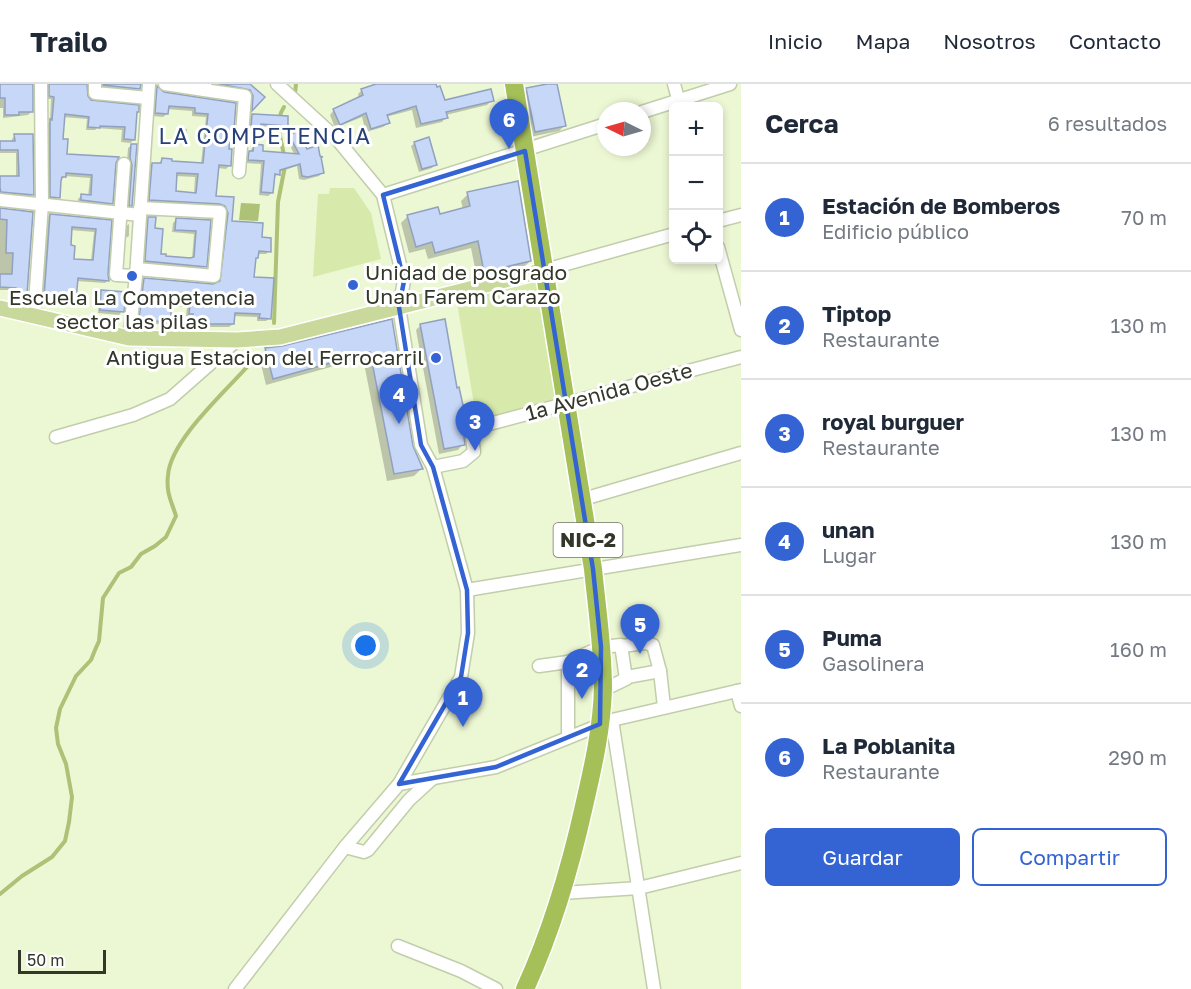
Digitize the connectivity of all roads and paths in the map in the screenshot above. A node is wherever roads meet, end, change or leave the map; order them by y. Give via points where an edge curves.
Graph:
1 (41, 84) edge
2 (95, 84) edge
3 (149, 84) edge
4 (165, 84) edge
5 (278, 84) edge
6 (514, 84) edge
7 (674, 84) edge
8 (730, 84) edge
9 (205, 87) edge
10 (148, 98) junction
11 (680, 102) edge
12 (683, 102) edge
13 (669, 106) edge
14 (651, 110) edge
15 (597, 127) edge
16 (525, 151) junction
17 (124, 164) dead end
18 (239, 172) dead end
19 (383, 195) junction
20 (0, 200) edge
21 (42, 204) junction
22 (140, 211) junction
23 (120, 213) junction
24 (741, 215) edge
25 (723, 220) edge
26 (669, 235) edge
27 (723, 264) edge
28 (545, 270) junction
29 (136, 273) junction
30 (399, 307) junction
31 (0, 308) edge
32 (34, 317) junction
33 (741, 330) edge
34 (129, 338) junction
35 (237, 340) junction
36 (741, 357) edge
37 (566, 404) junction
38 (56, 437) dead end
39 (741, 453) edge
40 (433, 467) junction
41 (580, 500) junction
42 (741, 545) edge
43 (593, 569) junction
44 (466, 590) junction
45 (622, 646) junction
46 (602, 647) junction
47 (568, 662) junction
48 (539, 666) dead end
49 (660, 671) junction
50 (627, 677) junction
51 (603, 690) junction
52 (739, 690) edge
53 (741, 706) edge
54 (664, 707) junction
55 (606, 722) junction
56 (568, 737) junction
57 (433, 778) junction
58 (399, 784) junction
59 (345, 847) junction
60 (741, 863) edge
61 (639, 888) junction
62 (562, 892) junction
63 (398, 946) dead end
64 (489, 988) edge
65 (235, 989) edge
66 (525, 989) edge
67 (654, 989) edge

1 - 21 street
2 - 10 street via 94,93
3 - 10 street
4 - 9 street
5 - 19 street via 336,138
6 - 16 highway, NIC-2
7 - 11 street
8 - 12 street
9 - 18 street via 245,96
10 - 22 street
13 - 14 street
15 - 16 street
16 - 19 street
16 - 28 highway, NIC-2
17 - 23 street
19 - 30 street via 404,281
20 - 21 street
21 - 23 street
21 - 32 street
22 - 23 street
22 - 29 street
22 - 29 street via 219,212 214,276
23 - 29 street via 116,275
24 - 25 street
26 - 28 street
27 - 33 street
28 - 30 main road
28 - 37 highway, NIC-2
29 - 34 street
30 - 35 main road via 280,337
30 - 40 street via 421,445
31 - 32 main road
32 - 34 main road
34 - 35 main road
35 - 38 street via 170,399 133,415
36 - 37 street, 1a Avenida Oeste
37 - 40 street, 1a Avenida Oeste via 478,427 472,437 474,452 463,462
37 - 41 highway, NIC-2
39 - 41 street
40 - 44 street
41 - 43 highway, NIC-2
42 - 43 street
43 - 44 street
43 - 46 highway, NIC-2
44 - 58 street via 468,633 460,677
45 - 46 street
45 - 49 street via 653,645
45 - 50 street
46 - 47 street
46 - 51 highway, NIC-2
47 - 48 street
47 - 56 street
49 - 50 street
49 - 54 street
50 - 51 street
51 - 55 highway, NIC-2
52 - 53 street
52 - 54 street
54 - 55 street
55 - 56 street
55 - 61 street
55 - 62 highway, NIC-2
56 - 57 street via 496,767
57 - 58 street
57 - 59 street via 409,800 368,850
58 - 59 street
59 - 65 street
60 - 61 street
61 - 62 street
61 - 67 street
62 - 66 highway, NIC-2
63 - 64 street via 461,971

